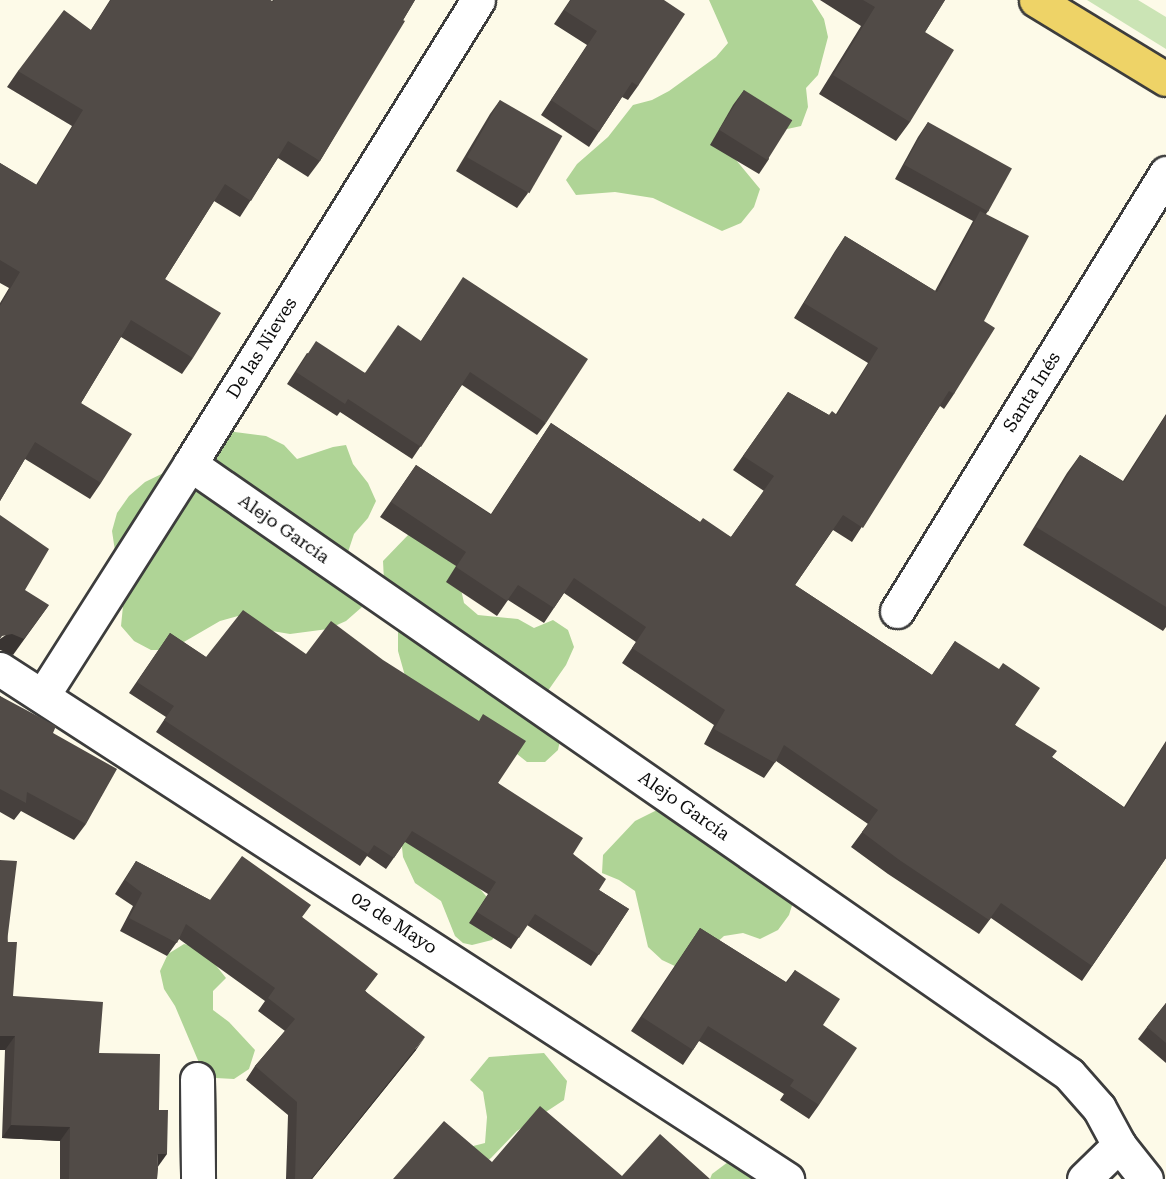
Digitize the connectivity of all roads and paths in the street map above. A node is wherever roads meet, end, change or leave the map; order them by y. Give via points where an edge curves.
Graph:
1 (478, 0) edge
2 (1036, 0) edge
3 (1166, 79) edge
4 (1166, 173) edge
5 (190, 464) junction
6 (897, 610) dead end
7 (0, 669) edge
8 (43, 695) junction
9 (197, 1079) dead end
10 (1119, 1145) junction
11 (198, 1179) edge
12 (787, 1179) edge
13 (1084, 1179) edge
14 (1146, 1179) edge

1 - 5 street, De las Nieves
2 - 3 main road
4 - 6 street, Santa Inés
5 - 8 street, De las Nieves
5 - 10 street, Alejo García via 1069,1074 1099,1108
7 - 8 street, 02 de Mayo
8 - 12 street, 02 de Mayo
9 - 11 street
10 - 13 street
10 - 14 street, Alejo García

